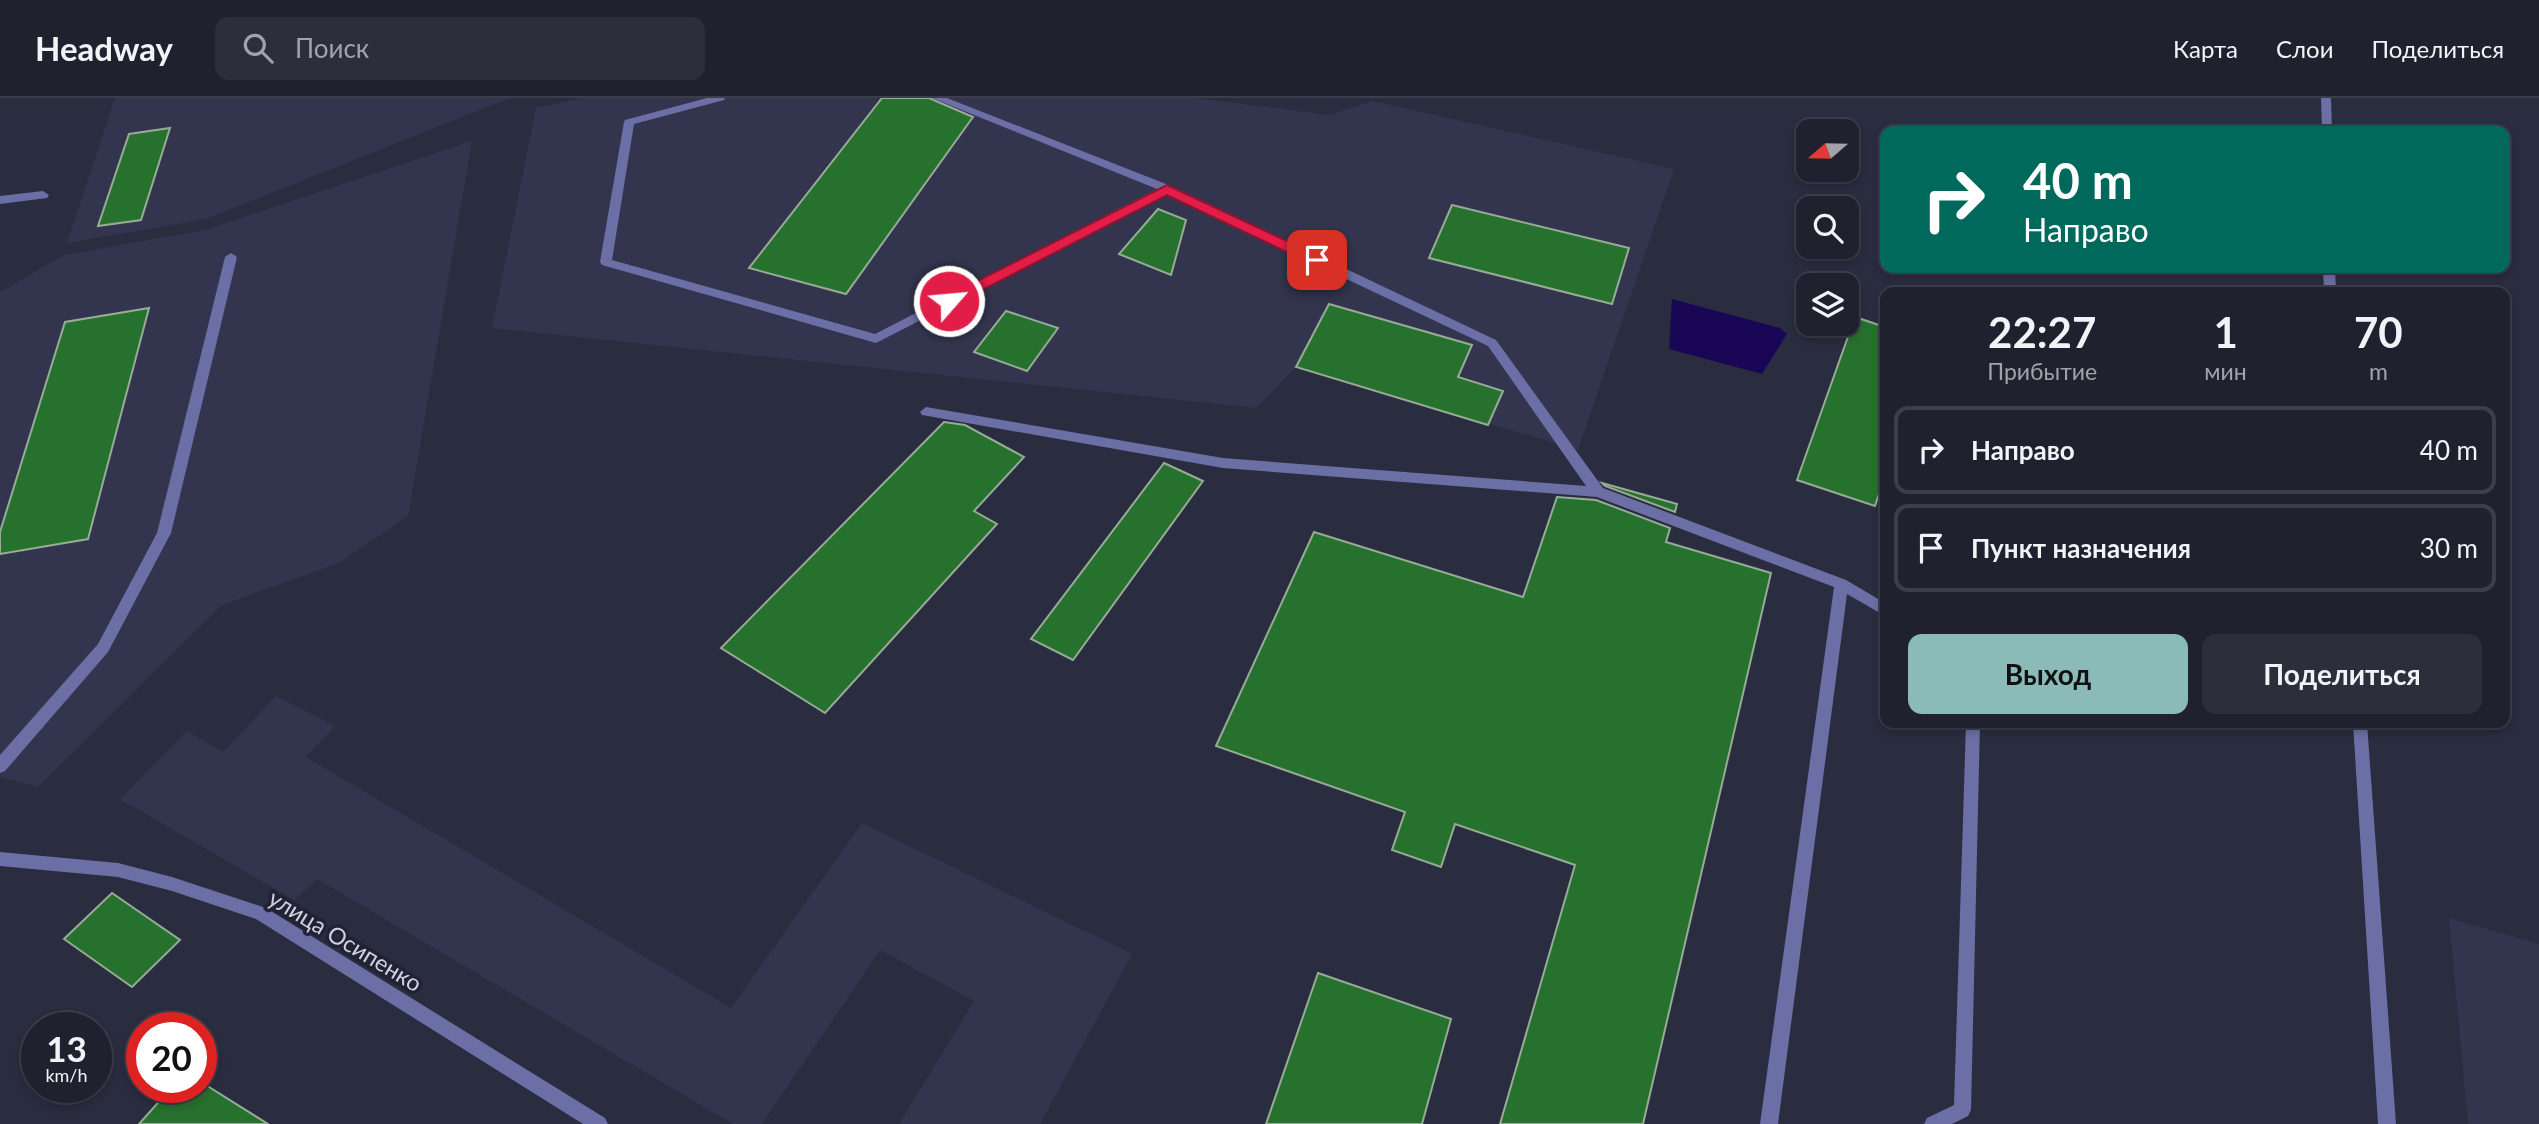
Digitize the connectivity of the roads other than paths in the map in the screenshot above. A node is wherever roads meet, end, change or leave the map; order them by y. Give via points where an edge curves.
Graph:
1 (720, 98) edge
2 (937, 98) edge
3 (2326, 98) edge
4 (2327, 126) edge
5 (1167, 189) junction
6 (43, 195) dead end
7 (0, 200) edge
8 (231, 257) dead end
9 (926, 412) dead end
10 (1598, 492) junction
11 (1841, 584) junction
12 (1880, 607) edge
13 (1973, 728) edge
14 (2360, 728) edge
15 (0, 766) edge
16 (0, 859) edge
17 (598, 1124) edge
18 (1769, 1124) edge
19 (1933, 1124) edge
20 (2387, 1124) edge

1 - 5 street via 629,122 606,262 876,339
2 - 5 street
3 - 4 street
5 - 10 street via 1492,343
6 - 7 street
8 - 15 street via 164,533 103,648
9 - 10 street via 1223,463
10 - 11 street
11 - 12 street
11 - 18 street
13 - 19 street via 1962,1110
14 - 20 street
16 - 17 street, улица Осипенко via 118,870 260,913

